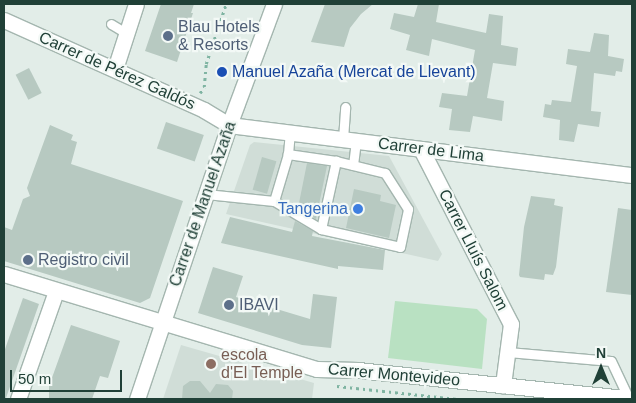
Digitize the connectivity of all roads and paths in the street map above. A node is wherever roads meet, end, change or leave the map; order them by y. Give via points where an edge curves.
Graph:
1 (136, 4) edge
2 (274, 6) edge
3 (4, 20) edge
4 (111, 24) dead end
5 (126, 33) junction
6 (115, 69) junction
7 (345, 107) dead end
8 (229, 124) junction
9 (290, 132) junction
10 (350, 140) junction
11 (421, 149) junction
12 (288, 154) junction
13 (336, 161) junction
14 (353, 166) junction
15 (632, 175) edge
16 (206, 194) junction
17 (274, 201) junction
18 (321, 229) junction
19 (4, 274) edge
20 (56, 291) junction
21 (162, 323) junction
22 (508, 352) junction
23 (503, 385) junction
24 (334, 386) dead end
25 (18, 399) edge
26 (137, 399) edge
27 (457, 399) edge
28 (630, 399) edge

1 - 5 street
2 - 8 street, Carrer de Manuel Azaña
3 - 6 street, Carrer de Pérez Galdós
4 - 5 lane
5 - 6 street
6 - 8 street, Carrer de Pérez Galdós
7 - 10 lane
8 - 9 street, Carrer de Lima
8 - 16 street, Carrer de Manuel Azaña
9 - 10 street, Carrer de Lima
9 - 12 lane
10 - 11 street, Carrer de Lima
10 - 14 lane
11 - 15 street, Carrer de Lima
11 - 22 street, Carrer Lluís Salom via 511,324
12 - 13 lane
12 - 17 lane
13 - 14 lane
13 - 18 lane
14 - 18 lane via 385,173 408,209 400,247
16 - 17 lane
16 - 21 street, Carrer de Manuel Azaña
17 - 18 lane
19 - 20 street, Carrer Montevideo
20 - 21 street, Carrer Montevideo
20 - 25 street
21 - 23 street, Carrer Montevideo via 317,369 358,370
21 - 26 street, Carrer de Manuel Azaña
22 - 23 street, Carrer Lluís Salom
22 - 28 lane via 611,361
23 - 28 street, Carrer Montevideo
24 - 27 path

